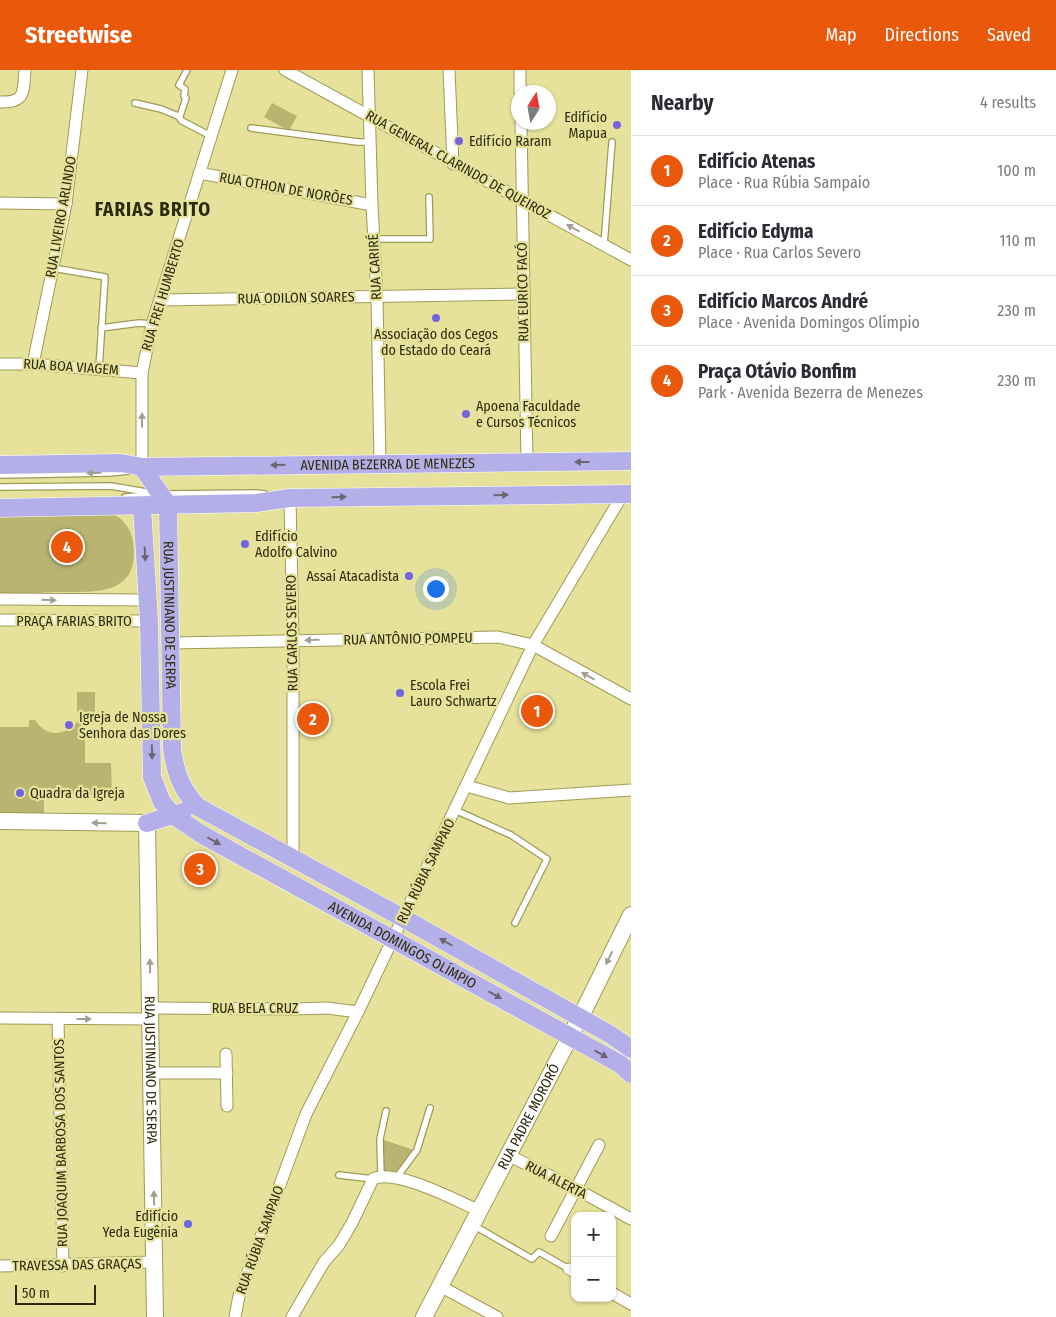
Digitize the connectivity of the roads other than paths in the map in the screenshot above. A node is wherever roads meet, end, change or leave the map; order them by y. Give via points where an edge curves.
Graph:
1 (24, 70) edge
2 (82, 70) edge
3 (187, 70) edge
4 (232, 70) edge
5 (285, 70) edge
6 (368, 70) edge
7 (449, 70) edge
8 (520, 70) edge
9 (520, 85) edge
10 (0, 102) edge
11 (135, 103) dead end
12 (180, 116) junction
13 (370, 116) junction
14 (251, 128) dead end
15 (521, 130) edge
16 (212, 136) junction
17 (371, 142) junction
18 (612, 142) dead end
19 (453, 164) junction
20 (199, 173) junction
21 (430, 197) dead end
22 (522, 200) junction
23 (0, 202) edge
24 (66, 204) junction
25 (372, 205) junction
26 (374, 239) junction
27 (604, 245) junction
28 (631, 260) edge
29 (53, 268) junction
30 (523, 294) junction
31 (377, 298) junction
32 (160, 300) junction
33 (152, 324) junction
34 (101, 328) junction
35 (0, 364) edge
36 (33, 364) junction
37 (99, 368) junction
38 (142, 373) junction
39 (631, 461) edge
40 (527, 462) junction
41 (380, 464) junction
42 (0, 465) edge
43 (142, 467) junction
44 (0, 475) edge
45 (0, 487) edge
46 (627, 494) edge
47 (119, 498) dead end
48 (290, 498) junction
49 (164, 500) junction
50 (142, 506) junction
51 (0, 508) edge
52 (0, 600) edge
53 (147, 600) junction
54 (0, 620) edge
55 (148, 621) junction
56 (293, 640) junction
57 (170, 643) junction
58 (534, 645) junction
59 (631, 700) edge
60 (178, 778) junction
61 (467, 786) junction
62 (631, 790) edge
63 (188, 797) joint
64 (167, 808) junction
65 (455, 810) junction
66 (0, 821) edge
67 (147, 823) junction
68 (271, 846) junction
69 (293, 859) junction
70 (631, 915) edge
71 (403, 918) junction
72 (515, 923) dead end
73 (393, 939) junction
74 (358, 1012) junction
75 (151, 1013) junction
76 (580, 1017) junction
77 (0, 1018) edge
78 (58, 1019) junction
79 (570, 1036) junction
80 (631, 1049) edge
81 (226, 1054) dead end
82 (227, 1072) junction
83 (152, 1073) junction
84 (631, 1074) edge
85 (227, 1106) dead end
86 (430, 1108) dead end
87 (386, 1111) dead end
88 (599, 1145) dead end
89 (508, 1156) junction
90 (339, 1175) dead end
91 (377, 1178) junction
92 (397, 1178) junction
93 (576, 1189) junction
94 (475, 1217) junction
95 (631, 1219) edge
96 (551, 1236) dead end
97 (154, 1262) junction
98 (0, 1266) edge
99 (63, 1266) junction
100 (571, 1269) edge
101 (440, 1286) junction
102 (616, 1295) edge
103 (631, 1304) edge
104 (155, 1317) edge
105 (235, 1317) edge
106 (292, 1317) edge
107 (424, 1317) edge
108 (496, 1317) edge

1 - 10 street via 19,99
2 - 24 street, RUA LIVEIRO ARLINDO
3 - 12 lane via 179,85 185,89 186,98
4 - 16 street, RUA FREI HUMBERTO
5 - 13 street, RUA GENERAL CLARINDO DE QUEIROZ
6 - 13 street, RUA CARIRÉ
7 - 19 street
8 - 9 street
11 - 12 lane
12 - 16 lane via 182,121
13 - 17 street, RUA CARIRÉ
13 - 19 street, RUA GENERAL CLARINDO DE QUEIROZ
14 - 17 lane
15 - 22 street, RUA EURICO FACÓ
16 - 20 street, RUA FREI HUMBERTO
17 - 25 street, RUA CARIRÉ
18 - 27 lane
19 - 22 street, RUA GENERAL CLARINDO DE QUEIROZ
20 - 25 street, RUA OTHON DE NORÕES
20 - 32 street, RUA FREI HUMBERTO
21 - 26 lane via 430,239
27 -> 22 street, RUA GENERAL CLARINDO DE QUEIROZ
22 - 30 street, RUA EURICO FACÓ
23 - 24 street
24 - 29 street, RUA LIVEIRO ARLINDO
25 - 26 street, RUA CARIRÉ
26 - 31 street, RUA CARIRÉ
27 - 28 street, RUA GENERAL CLARINDO DE QUEIROZ
29 - 34 lane via 105,277
29 - 36 street, RUA LIVEIRO ARLINDO
30 - 31 street, RUA ODILON SOARES
30 - 40 street, RUA EURICO FACÓ
31 - 32 street, RUA ODILON SOARES
31 - 41 street, RUA CARIRÉ
32 - 33 street, RUA FREI HUMBERTO
33 - 34 lane
33 - 38 street, RUA FREI HUMBERTO
34 - 37 lane
35 - 36 street, RUA BOA VIAGEM
36 - 37 street, RUA BOA VIAGEM
37 - 38 street, RUA BOA VIAGEM
43 -> 38 street, RUA FREI HUMBERTO
39 -> 40 main road, AVENIDA BEZERRA DE MENEZES
40 - 41 main road, AVENIDA BEZERRA DE MENEZES
41 -> 43 main road, AVENIDA BEZERRA DE MENEZES
42 - 43 main road, AVENIDA BEZERRA DE MENEZES via 121,463
43 -> 44 lane, AVENIDA BEZERRA DE MENEZES via 121,472
43 - 49 main road
45 - 49 lane via 111,486
48 -> 46 main road
46 - 58 street, RUA RÚBIA SAMPAIO
47 - 49 lane
48 - 49 main road via 256,503
48 - 56 street, RUA CARLOS SEVERO
49 - 50 main road
49 - 57 main road, RUA JUSTINIANO DE SERPA
50 - 51 main road
50 -> 53 main road, RUA JUSTINIANO DE SERPA
52 -> 53 street, PRAÇA FARIAS BRITO
53 - 55 main road, RUA JUSTINIANO DE SERPA
54 - 55 street, PRAÇA FARIAS BRITO
55 -> 64 main road, RUA JUSTINIANO DE SERPA via 152,777
56 - 57 street, RUA ANTÔNIO POMPEU
58 -> 56 street, RUA ANTÔNIO POMPEU via 498,637
56 - 69 street, RUA CARLOS SEVERO
57 - 60 main road, RUA JUSTINIANO DE SERPA via 172,748
59 -> 58 street, RUA ANTÔNIO POMPEU
58 - 61 street, RUA RÚBIA SAMPAIO
60 - 63 main road, RUA JUSTINIANO DE SERPA
60 - 64 main road
61 - 62 street via 508,798
61 - 65 street, RUA RÚBIA SAMPAIO
63 - 68 main road, AVENIDA DOMINGOS OLÍMPIO via 198,807
64 - 67 main road
64 - 68 main road via 194,813 252,844
64 -> 73 main road, AVENIDA DOMINGOS OLÍMPIO via 201,834
65 - 71 street, RUA RÚBIA SAMPAIO
65 - 72 lane via 511,835 548,859
67 -> 66 street
75 -> 67 street, RUA JUSTINIANO DE SERPA
68 - 69 main road, AVENIDA DOMINGOS OLÍMPIO
69 - 71 main road, AVENIDA DOMINGOS OLÍMPIO
70 -> 76 street, RUA PADRE MORORÓ
71 - 73 street, RUA RÚBIA SAMPAIO
76 -> 71 main road, AVENIDA DOMINGOS OLÍMPIO
73 - 74 street, RUA RÚBIA SAMPAIO
73 -> 79 main road, AVENIDA DOMINGOS OLÍMPIO
74 - 75 street, RUA BELA CRUZ via 312,1008
74 - 105 street, RUA RÚBIA SAMPAIO via 306,1114 239,1296
78 -> 75 street, RUA BELA CRUZ
75 - 83 street, RUA JUSTINIANO DE SERPA
76 - 79 street, RUA PADRE MORORÓ
76 - 80 main road, AVENIDA DOMINGOS OLÍMPIO
77 - 78 street, RUA BELA CRUZ
78 - 99 street, RUA JOAQUIM BARBOSA DOS SANTOS
79 -> 84 main road, AVENIDA DOMINGOS OLÍMPIO via 620,1064
79 - 89 street, RUA PADRE MORORÓ
81 - 82 street
82 - 83 street
82 - 85 street
97 -> 83 street, RUA JUSTINIANO DE SERPA
86 - 92 lane via 417,1150
87 - 91 lane
88 - 93 street
89 - 93 street, RUA ALERTA
89 - 94 street, RUA PADRE MORORÓ
90 - 91 lane
91 - 92 street
91 - 106 street via 339,1245 324,1262
92 - 94 street via 407,1180
93 - 95 street, RUA ALERTA
93 - 96 street
94 - 100 lane via 532,1259 539,1252
94 - 101 street, RUA PADRE MORORÓ
97 - 99 street, TRAVESSA DAS GRAÇAS
97 - 104 street, RUA JUSTINIANO DE SERPA
98 - 99 street, TRAVESSA DAS GRAÇAS
101 - 107 street, RUA PADRE MORORÓ
101 - 108 street
102 - 103 street

